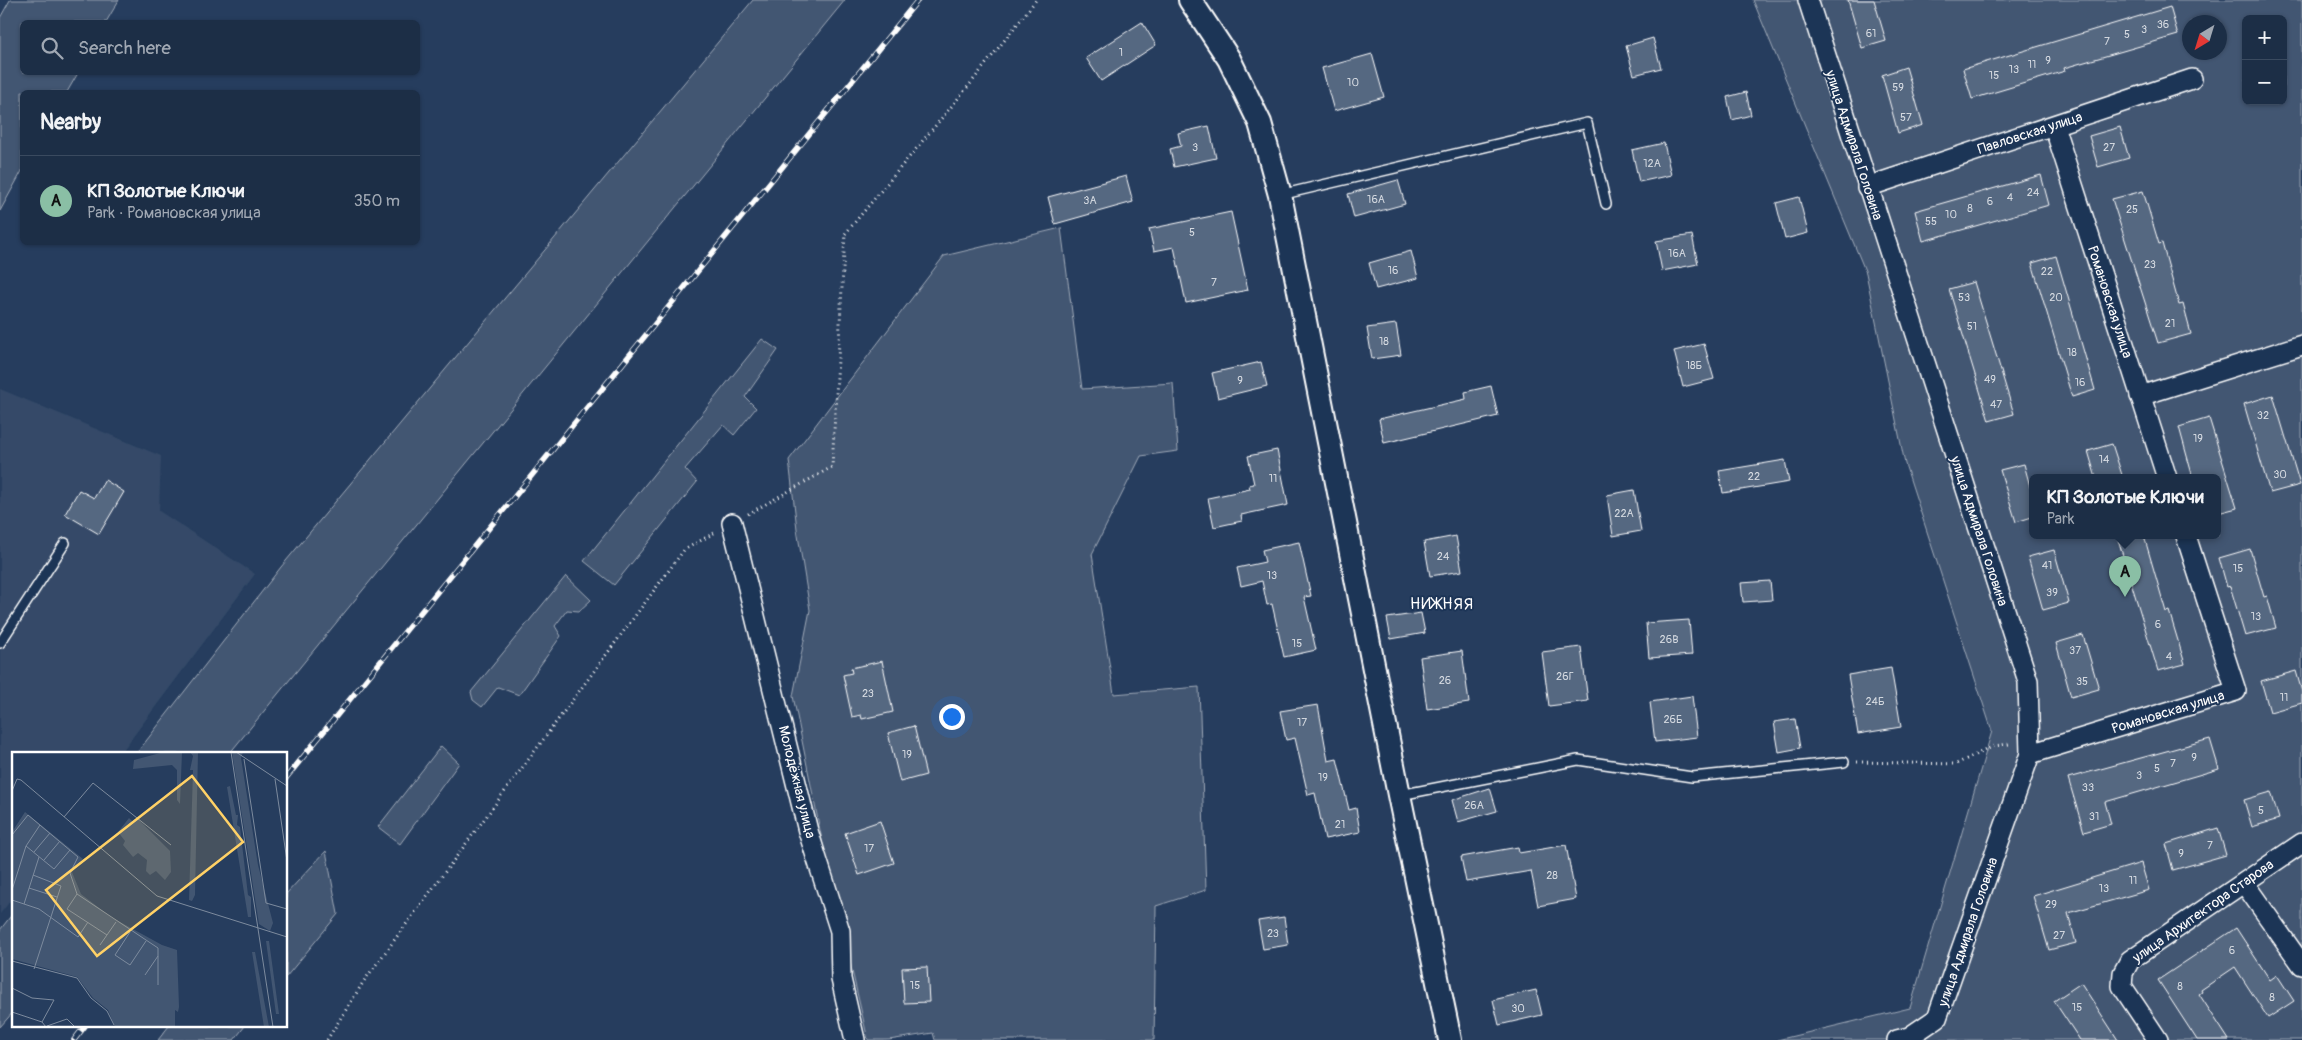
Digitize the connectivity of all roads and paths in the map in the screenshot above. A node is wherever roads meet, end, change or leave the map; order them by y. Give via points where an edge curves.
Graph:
1 (1036, 0) edge
2 (1190, 0) edge
3 (1808, 0) edge
4 (2192, 79) dead end
5 (2054, 126) junction
6 (1867, 187) junction
7 (1280, 195) junction
8 (1606, 204) dead end
9 (2302, 345) edge
10 (2140, 396) junction
11 (2166, 474) edge
12 (732, 523) junction
13 (2187, 539) edge
14 (65, 543) dead end
15 (0, 643) edge
16 (2030, 747) junction
17 (1844, 762) joint
18 (1399, 795) junction
19 (2302, 843) edge
20 (2244, 883) junction
21 (2302, 965) edge
22 (327, 1040) edge
23 (855, 1040) edge
24 (1450, 1040) edge
25 (1897, 1040) edge
26 (2158, 1040) edge

1 - 12 path via 845,234 832,467
2 - 7 street via 1229,59 1260,123
3 - 6 street, улица Адмирала Головина
4 - 5 street, Павловская улица
5 - 6 street, Павловская улица
5 - 10 street, Романовская улица
6 - 16 street, улица Адмирала Головина via 2028,680
7 - 8 lane via 1587,123
7 - 18 street
9 - 10 street
10 - 11 street, Романовская улица
12 - 22 path via 684,550 364,981
12 - 23 street, Молодёжная улица via 808,831 840,931 841,980
13 - 16 street, Романовская улица via 2236,691
14 - 15 lane
16 - 17 path via 1994,746 1956,764
16 - 25 street, улица Адмирала Головина via 1937,1018 1909,1037
17 - 18 lane via 1692,777 1578,760
18 - 24 street
19 - 20 street, улица Архитектора Старова
20 - 21 street
20 - 26 street, улица Архитектора Старова via 2130,960 2123,973 2122,986

